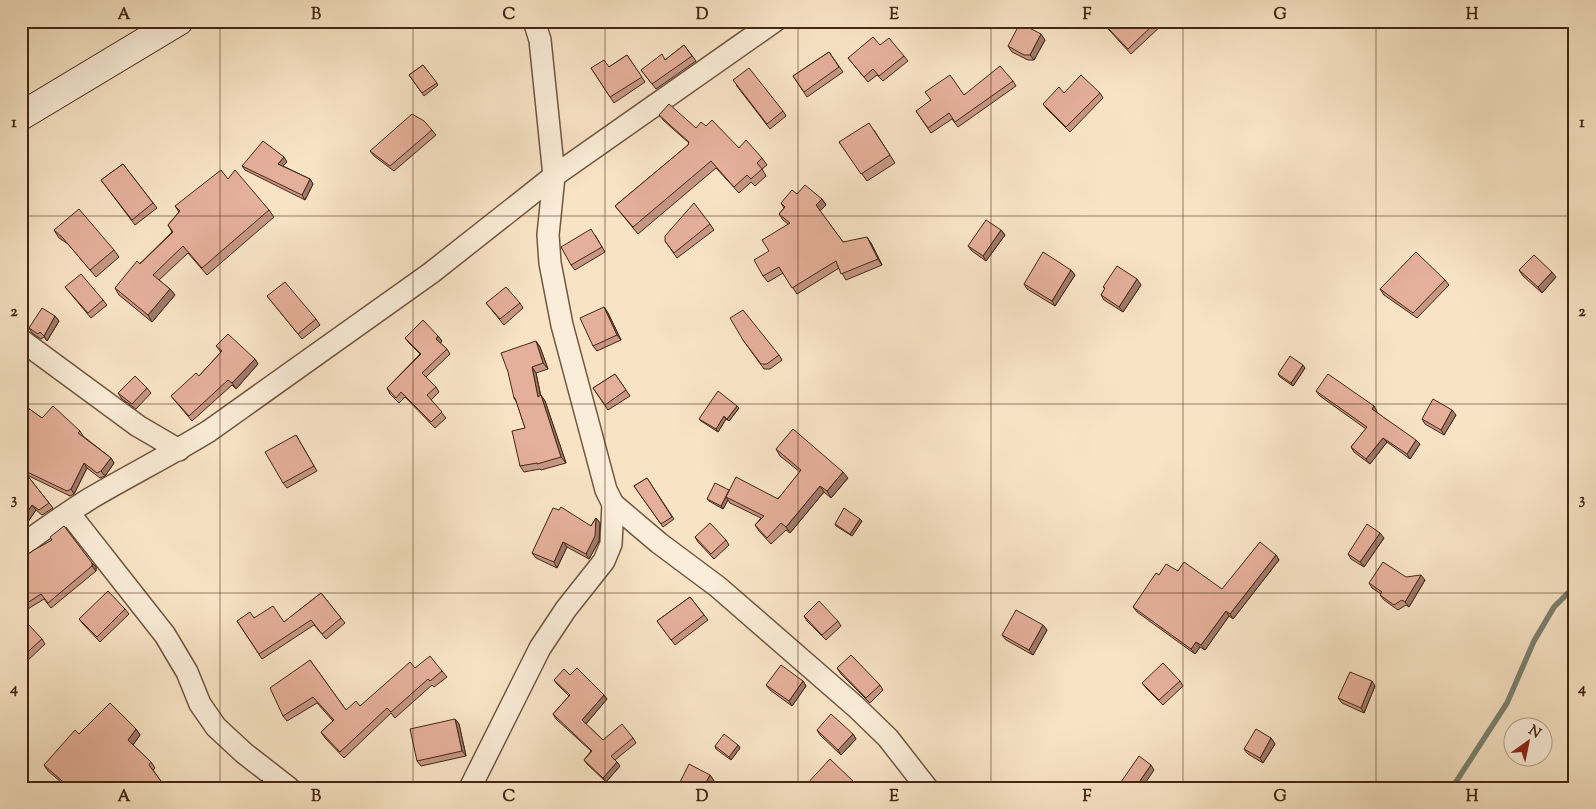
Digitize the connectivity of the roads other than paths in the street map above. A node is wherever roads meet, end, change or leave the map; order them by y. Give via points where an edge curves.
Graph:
1 (179, 21) edge
2 (534, 21) edge
3 (775, 21) edge
4 (21, 116) edge
5 (554, 176) junction
6 (21, 340) edge
7 (179, 450) junction
8 (613, 504) junction
9 (69, 512) junction
10 (21, 546) edge
11 (289, 788) edge
12 (470, 788) edge
13 (927, 788) edge

1 - 4 main road
2 - 5 street via 540,40
3 - 5 street
5 - 7 street via 431,274
5 - 8 street via 548,235 550,263 564,334 606,490
6 - 7 street via 138,426
7 - 9 street
8 - 12 street via 611,544 604,561 540,648
8 - 13 street via 718,588 856,707 888,738
9 - 10 street
9 - 11 street via 165,635 216,728

